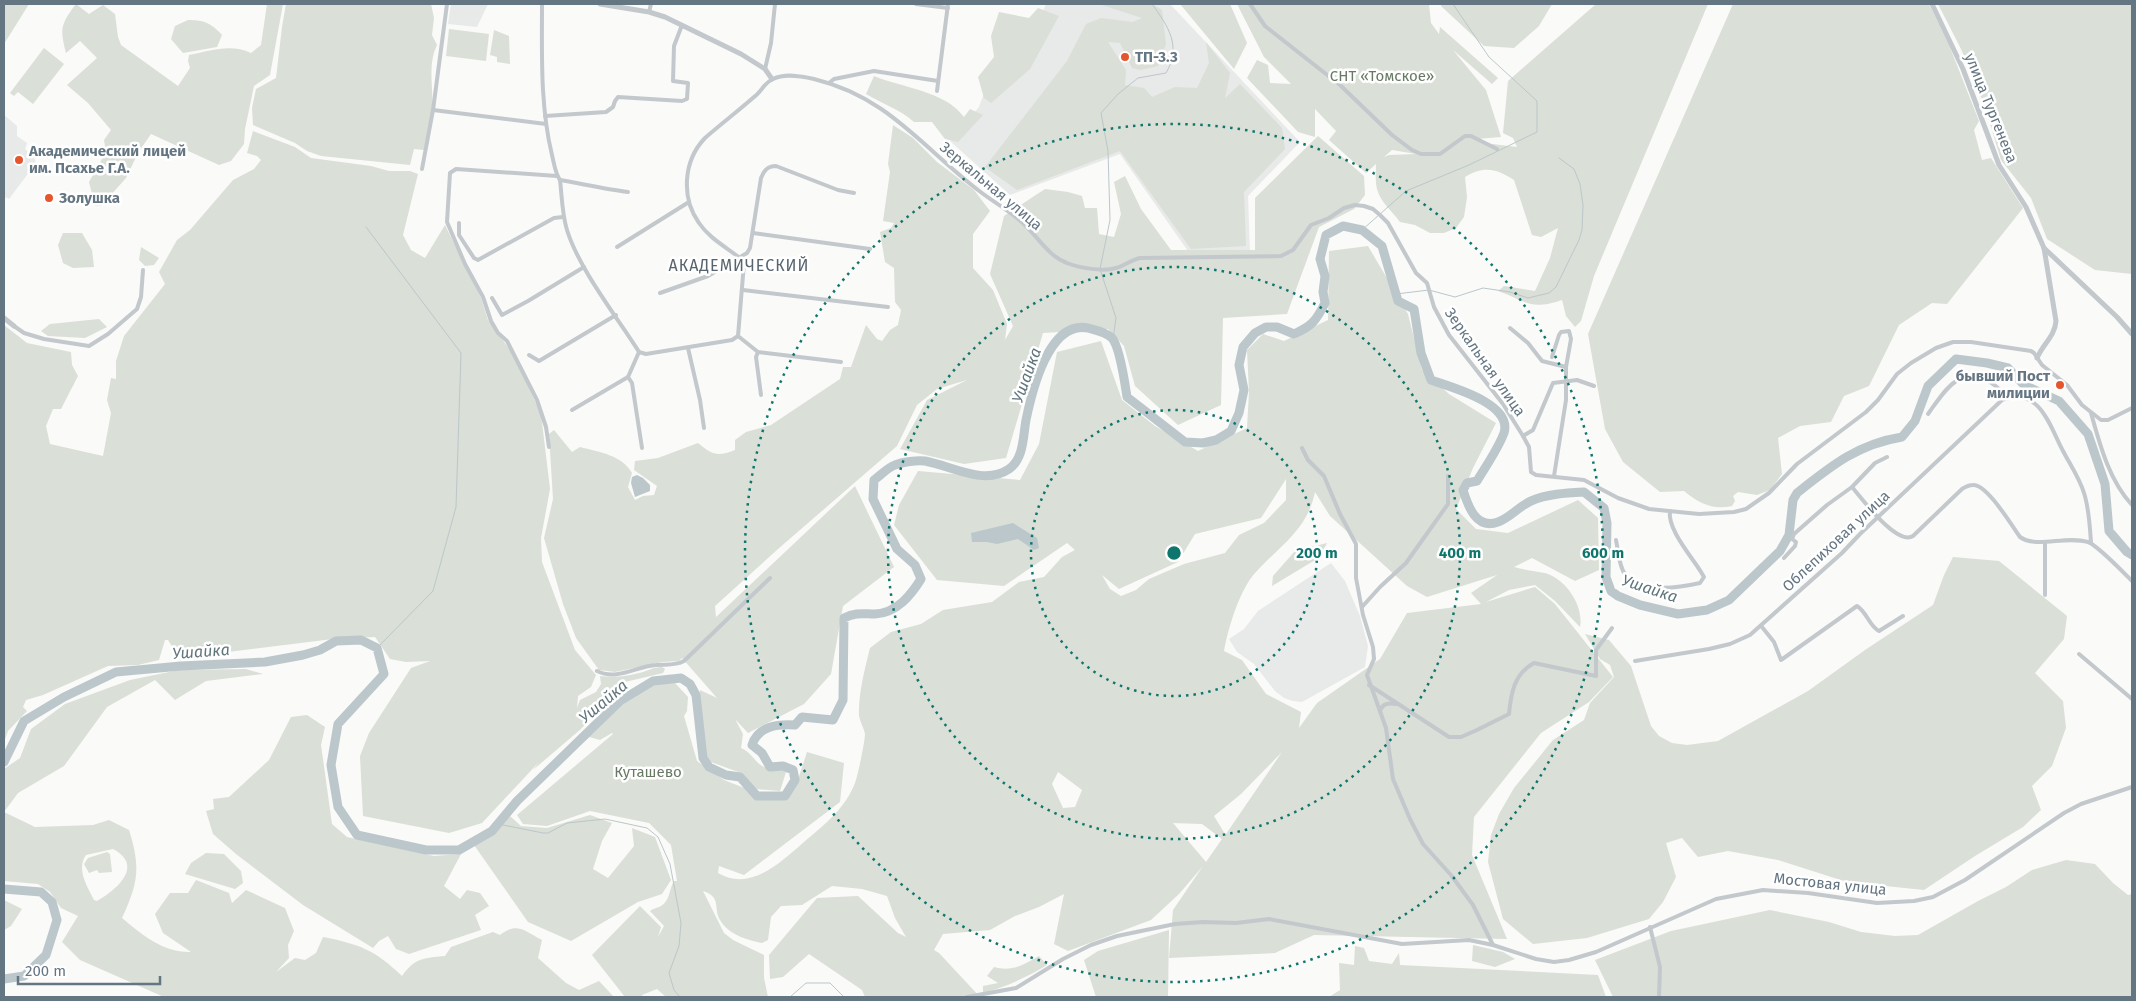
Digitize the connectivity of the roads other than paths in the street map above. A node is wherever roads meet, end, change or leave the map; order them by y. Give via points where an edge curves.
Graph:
1 (447, 4) edge
2 (542, 4) edge
3 (600, 4) edge
4 (651, 4) edge
5 (775, 4) edge
6 (916, 4) edge
7 (1250, 4) edge
8 (1932, 4) edge
9 (948, 6) edge
10 (649, 12) junction
11 (682, 25) junction
12 (765, 69) junction
13 (772, 79) junction
14 (938, 82) junction
15 (829, 83) junction
16 (937, 91) dead end
17 (433, 110) junction
18 (545, 116) junction
19 (546, 124) junction
20 (1497, 149) dead end
21 (422, 169) dead end
22 (557, 176) junction
23 (560, 180) junction
24 (628, 192) dead end
25 (854, 194) dead end
26 (689, 202) junction
27 (564, 217) junction
28 (459, 223) dead end
29 (753, 232) junction
30 (618, 247) dead end
31 (2044, 248) junction
32 (870, 249) dead end
33 (740, 258) junction
34 (584, 267) junction
35 (143, 270) dead end
36 (743, 290) junction
37 (660, 293) dead end
38 (492, 298) dead end
39 (888, 307) dead end
40 (616, 315) junction
41 (4, 318) edge
42 (14, 326) joint
43 (1510, 328) dead end
44 (2132, 334) edge
45 (738, 336) junction
46 (688, 348) junction
47 (639, 352) junction
48 (758, 352) junction
49 (529, 355) dead end
50 (1552, 357) dead end
51 (2037, 358) junction
52 (841, 362) dead end
53 (1566, 367) junction
54 (628, 377) junction
55 (1566, 381) junction
56 (1594, 386) dead end
57 (761, 395) dead end
58 (2009, 398) junction
59 (2132, 408) edge
60 (572, 410) dead end
61 (2091, 413) junction
62 (1928, 414) dead end
63 (704, 428) dead end
64 (1523, 436) junction
65 (549, 446) dead end
66 (642, 448) dead end
67 (1302, 448) dead end
68 (1887, 457) dead end
69 (1448, 476) dead end
70 (1554, 476) junction
71 (1852, 488) junction
72 (2132, 505) edge
73 (1670, 511) junction
74 (1878, 518) junction
75 (1616, 540) dead end
76 (2045, 542) junction
77 (2091, 542) junction
78 (1784, 558) dead end
79 (770, 578) dead end
80 (2132, 581) edge
81 (2045, 595) dead end
82 (1362, 607) junction
83 (1903, 616) dead end
84 (1762, 627) junction
85 (1612, 628) dead end
86 (2079, 654) dead end
87 (1635, 661) dead end
88 (597, 671) dead end
89 (1370, 685) junction
90 (2132, 699) edge
91 (1397, 704) junction
92 (1380, 711) junction
93 (2132, 788) edge
94 (1650, 927) junction
95 (1493, 945) junction
96 (968, 997) edge
97 (1659, 997) edge

1 - 17 street
2 - 18 street
3 - 10 street
4 - 10 street
5 - 12 street
6 - 9 street
7 - 20 street via 1265,26 1340,85 1412,150 1421,154 1440,154 1465,136 1472,136
8 - 31 street, улица Тургенева via 1963,70 1999,165 2026,207
9 - 14 street
10 - 11 street
11 - 12 street
11 - 18 street via 674,46 673,81 688,83 687,99 618,97 606,112
12 - 13 street
13 - 15 street, Зеркальная улица via 795,76
13 - 26 street via 698,145 687,176
14 - 15 street via 874,71
14 - 16 street
15 - 64 street, Зеркальная улица via 870,101 894,117 978,190 1028,228 1058,260 1069,264 1109,270 1140,258 1281,256 1293,250 1311,225 1318,221 1355,205 1373,209 1388,223 1409,262 1427,283 1434,307 1449,335 1503,404
17 - 19 street
17 - 21 street
18 - 19 street
19 - 22 street
22 - 23 street
22 - 65 street via 456,169 450,173 447,222 483,296 491,320 514,354 537,400
23 - 24 street
23 - 27 street
25 - 29 street via 769,166 760,178
26 - 30 street
26 - 33 street via 703,228
27 - 28 street via 554,218 478,260 459,235
27 - 34 street
29 - 32 street
29 - 33 street via 750,248
31 - 44 street
31 - 51 street via 2056,321 2054,332
33 - 36 street via 744,263
33 - 37 street via 708,276
34 - 38 street via 502,315
34 - 40 street
35 - 42 street via 141,297 136,309 89,346 44,339
36 - 39 street
36 - 45 street
40 - 47 street
40 - 49 street via 539,361
41 - 42 street
43 - 53 street via 1528,343 1542,362
45 - 46 street
45 - 48 street
46 - 47 street via 653,355
46 - 63 street
47 - 54 street
48 - 52 street
48 - 57 street
50 - 53 street via 1559,335 1569,331 1571,339
51 - 61 street, Зеркальная улица
51 - 73 street, Зеркальная улица via 2031,351 2017,348 1971,342 1945,344 1910,363 1866,412 1797,464 1779,485 1756,503 1746,509 1722,514
53 - 55 street
54 - 60 street
54 - 66 street via 632,383
55 - 56 street via 1577,380
55 - 64 street via 1553,383 1533,430
55 - 70 street
58 - 62 street via 1992,383 1976,375 1968,376 1956,381
58 - 74 street, Облепиховая улица via 2002,400
58 - 77 street via 2029,400 2042,410 2085,495
59 - 61 street via 2108,420 2101,420
61 - 72 street via 2120,492
64 - 70 street, Зеркальная улица via 1529,447 1531,472
67 - 82 street via 1308,460 1324,476 1356,544 1356,578
68 - 71 street via 1875,463
69 - 82 street via 1448,504 1406,563
70 - 73 street, Зеркальная улица via 1584,480 1639,506
71 - 74 street
71 - 78 street via 1794,534 1795,546
73 - 75 street via 1670,521 1676,533 1704,577 1700,583 1679,588 1636,583 1624,573
74 - 76 street via 1900,537 1910,538 1962,489 1974,484 1989,494 2020,537 2033,543
74 - 84 street, Облепиховая улица
76 - 77 street via 2063,539
76 - 81 street
77 - 80 street
79 - 88 street via 679,664 654,664 634,672 603,674
82 - 89 street via 1373,647 1374,659 1367,675
83 - 84 street via 1879,631 1857,606 1781,660 1774,642
84 - 87 street, Облепиховая улица via 1730,644
85 - 91 street via 1596,650 1596,676 1534,663 1515,683 1509,714 1460,737 1450,737
86 - 90 street
89 - 91 street
89 - 92 street
91 - 92 street via 1385,704
92 - 95 street via 1386,728 1393,779 1410,820 1423,844 1474,905
93 - 94 street, Мостовая улица via 2081,804 2064,813 1965,880 1933,897 1877,903 1763,890 1716,899
94 - 95 street, Мостовая улица via 1596,952 1554,962
94 - 97 street via 1660,967
95 - 96 street, Мостовая улица via 1470,940 1402,944 1268,919 1175,924 1117,936 1063,959 1016,988

